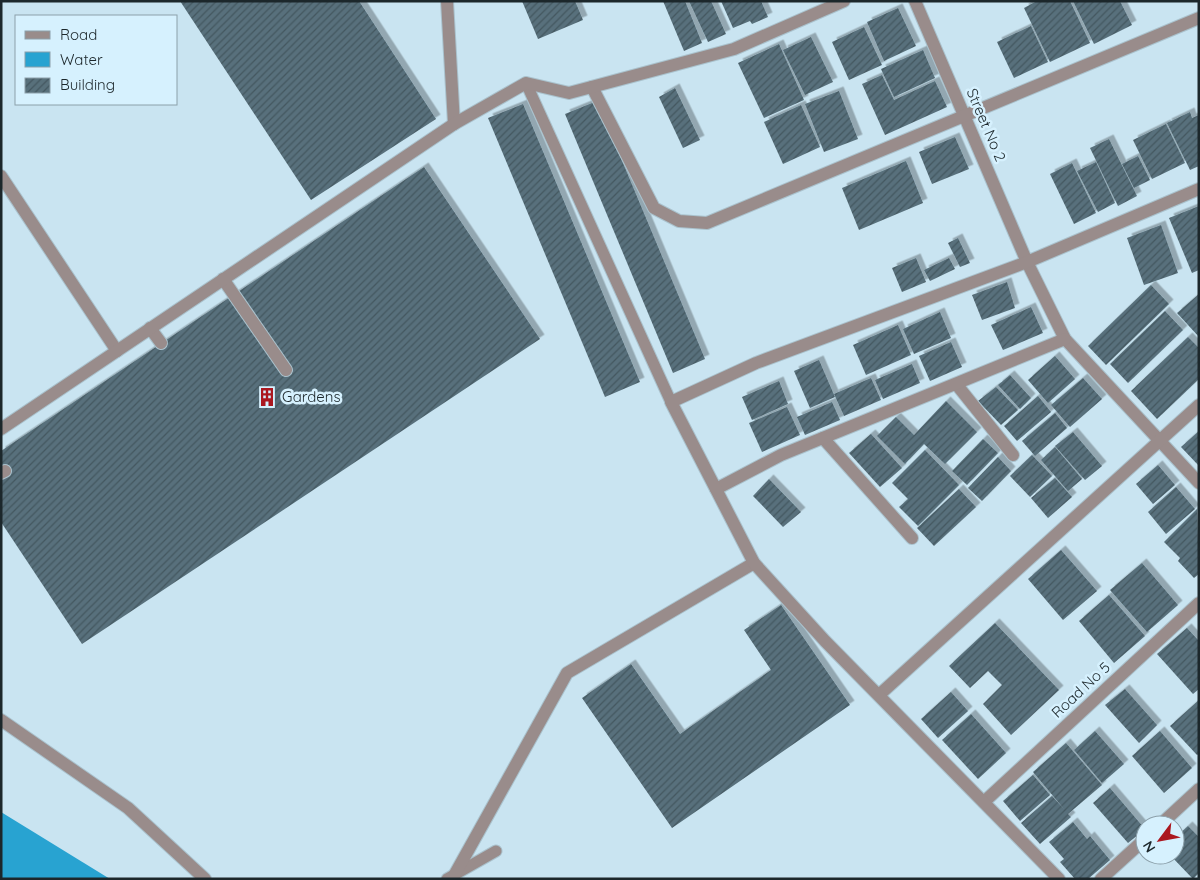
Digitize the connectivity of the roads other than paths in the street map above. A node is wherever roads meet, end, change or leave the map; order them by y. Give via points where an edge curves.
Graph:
1 (447, 1) edge
2 (844, 1) edge
3 (915, 1) edge
4 (1199, 18) edge
5 (526, 83) junction
6 (592, 87) junction
7 (963, 115) junction
8 (454, 124) junction
9 (1, 176) edge
10 (1199, 189) edge
11 (1027, 262) junction
12 (224, 279) junction
13 (150, 328) junction
14 (1065, 339) junction
15 (161, 343) dead end
16 (117, 351) junction
17 (286, 370) dead end
18 (957, 385) junction
19 (672, 402) junction
20 (1199, 405) edge
21 (1, 429) edge
22 (823, 438) junction
23 (1160, 441) junction
24 (1013, 455) dead end
25 (1199, 484) edge
26 (716, 489) junction
27 (912, 538) dead end
28 (754, 563) junction
29 (1199, 603) edge
30 (879, 695) junction
31 (1, 720) edge
32 (1199, 789) edge
33 (985, 801) junction
34 (1171, 815) edge
35 (1135, 848) edge
36 (496, 851) dead end
37 (451, 876) edge
38 (205, 879) edge
39 (1059, 879) edge
40 (1101, 879) edge

1 - 8 street
2 - 6 street via 734,49
3 - 7 street, Street No 2
4 - 7 street
5 - 6 street via 569,93
5 - 8 street
5 - 19 lane
6 - 7 street via 654,208 679,221 707,222
7 - 11 street, Street No 2
8 - 12 street
9 - 16 street
10 - 11 street
11 - 14 street, Street No 2
11 - 19 street via 756,363
12 - 13 street
12 - 17 street
13 - 15 street
13 - 16 street
14 - 18 street
14 - 23 street, Street No 2
16 - 21 street
18 - 22 street
18 - 24 street
19 - 26 street
20 - 23 street
22 - 26 street via 781,455
22 - 27 street
23 - 25 street, Street No 2
23 - 30 street
26 - 28 street
28 - 30 street
28 - 37 street via 567,673
29 - 33 street, Road No 5
30 - 33 street
31 - 38 street via 128,808
32 - 34 street
33 - 39 street
35 - 40 street
36 - 37 lane

